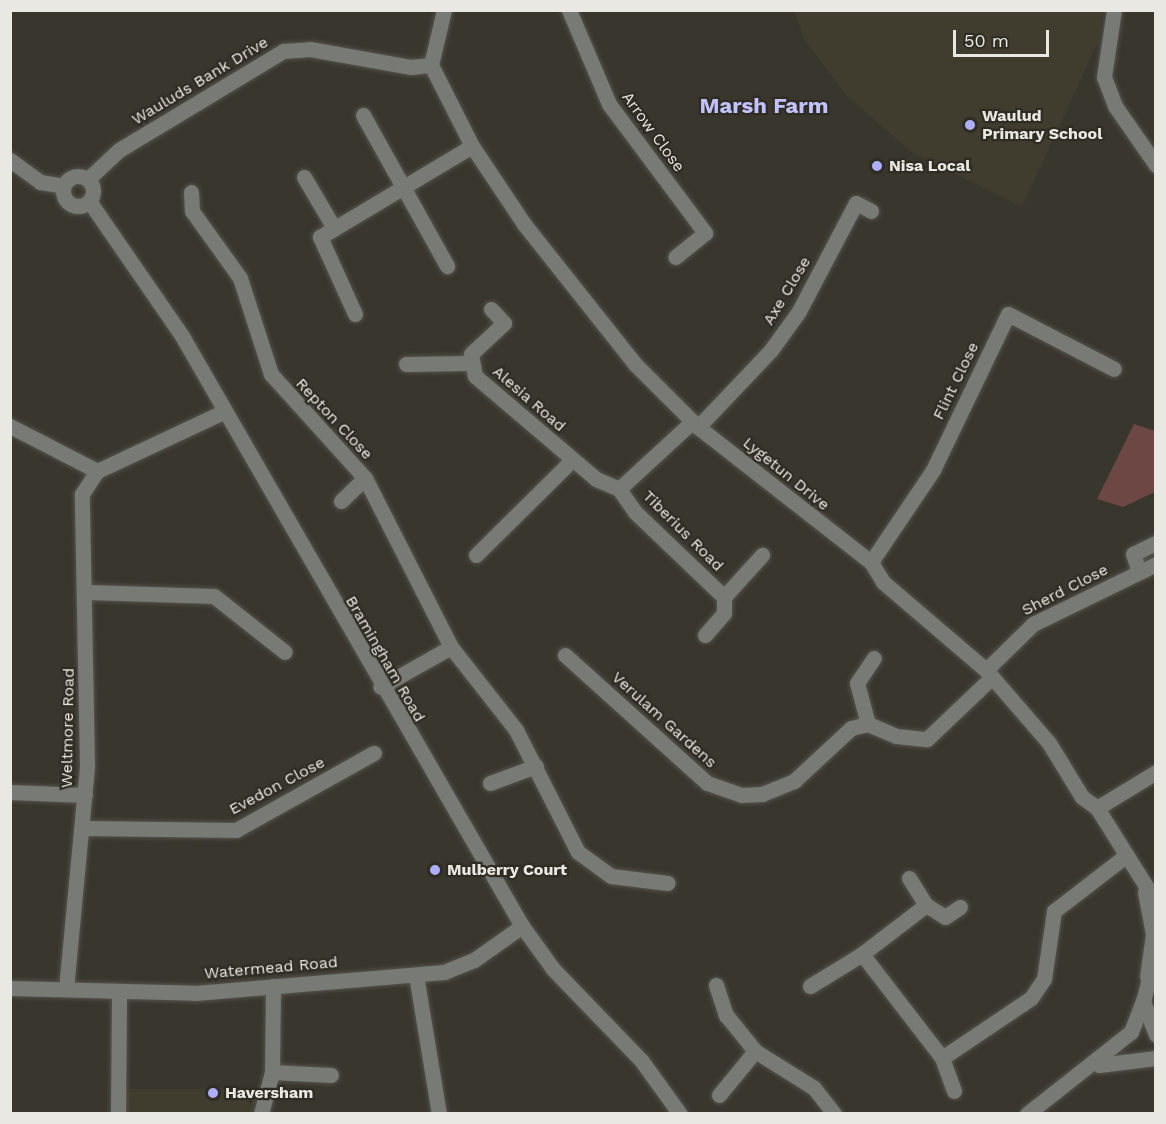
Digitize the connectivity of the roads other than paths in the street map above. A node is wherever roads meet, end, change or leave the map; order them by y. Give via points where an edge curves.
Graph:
1 (444, 10) edge
2 (569, 10) edge
3 (1114, 10) edge
4 (431, 65) junction
5 (363, 115) dead end
6 (472, 146) junction
7 (10, 160) edge
8 (1155, 165) edge
9 (304, 177) dead end
10 (88, 179) junction
11 (64, 186) junction
12 (406, 186) junction
13 (191, 192) dead end
14 (89, 201) junction
15 (871, 211) dead end
16 (334, 228) junction
17 (675, 257) dead end
18 (447, 266) dead end
19 (491, 309) dead end
20 (355, 314) dead end
21 (469, 363) junction
22 (406, 364) dead end
23 (1114, 369) dead end
24 (223, 412) junction
25 (696, 424) junction
26 (10, 426) edge
27 (571, 461) junction
28 (97, 471) junction
29 (364, 478) junction
30 (619, 489) junction
31 (341, 501) dead end
32 (1155, 543) edge
33 (476, 555) dead end
34 (762, 555) dead end
35 (871, 562) junction
36 (1155, 564) edge
37 (1139, 572) junction
38 (87, 592) junction
39 (724, 597) junction
40 (705, 635) dead end
41 (451, 647) junction
42 (285, 652) dead end
43 (565, 655) dead end
44 (874, 658) dead end
45 (989, 673) junction
46 (380, 687) junction
47 (868, 724) junction
48 (374, 753) dead end
49 (536, 766) junction
50 (1155, 772) edge
51 (490, 783) dead end
52 (10, 792) edge
53 (85, 795) junction
54 (1097, 808) junction
55 (84, 828) junction
56 (1124, 857) junction
57 (909, 878) dead end
58 (668, 883) dead end
59 (1144, 888) junction
60 (1155, 902) edge
61 (926, 905) junction
62 (960, 907) dead end
63 (522, 926) junction
64 (862, 954) junction
65 (1155, 963) edge
66 (416, 975) junction
67 (1147, 977) junction
68 (717, 985) dead end
69 (273, 986) junction
70 (810, 986) dead end
71 (10, 988) edge
72 (66, 988) junction
73 (119, 992) junction
74 (1143, 1001) junction
75 (1155, 1035) edge
76 (755, 1051) junction
77 (942, 1058) junction
78 (1155, 1058) edge
79 (1089, 1069) junction
80 (272, 1072) junction
81 (331, 1075) dead end
82 (954, 1091) dead end
83 (719, 1095) dead end
84 (118, 1113) edge
85 (261, 1113) edge
86 (439, 1113) edge
87 (680, 1113) edge
88 (834, 1113) edge
89 (1027, 1113) edge

1 - 4 street
2 - 17 street, Arrow Close via 609,104 705,233
3 - 8 street via 1104,77 1115,106
4 - 6 street, Lygetun Drive
4 - 10 street, Wauluds Bank Drive via 411,67 310,49 283,51 119,150
5 - 12 street
6 - 12 street
6 - 25 street, Lygetun Drive via 567,286
7 - 11 street via 40,182
9 - 16 street
10 - 11 street via 74,176
10 - 14 street via 93,192
11 - 14 street via 70,204
12 - 16 street
12 - 18 street
13 - 29 street, Repton Close via 192,211 240,278 271,374
14 - 24 street, Bramingham Road via 176,326
15 - 25 street, Axe Close via 856,203 800,311 771,350
16 - 20 street via 320,237
19 - 21 street, Alesia Road via 504,323 471,354
21 - 22 street
21 - 27 street, Alesia Road via 475,376
23 - 35 street, Flint Close via 1008,314 933,470
24 - 28 street
24 - 46 street, Bramingham Road
25 - 30 street
25 - 35 street, Lygetun Drive
26 - 28 street
27 - 30 street, Alesia Road
27 - 33 street
28 - 38 street, Weltmore Road via 82,494
29 - 31 street, Repton Close
29 - 41 street, Repton Close
30 - 39 street, Tiberius Road via 635,512
32 - 37 street via 1132,554
34 - 39 street, Tiberius Road
35 - 45 street, Lygetun Drive via 883,582
36 - 37 street, Sherd Close
37 - 45 street, Sherd Close via 1033,624
38 - 42 street via 214,596
38 - 53 street, Weltmore Road
39 - 40 street, Tiberius Road via 724,613
41 - 46 street
41 - 49 street, Repton Close
43 - 47 street, Verulam Gardens via 707,783 725,792 762,794 780,789 851,728
44 - 47 street via 857,683
45 - 47 street via 927,739 896,736
45 - 54 street, Lygetun Drive via 1049,743 1082,797
46 - 63 street, Bramingham Road
48 - 55 street, Evedon Close via 236,830
49 - 51 street
49 - 58 street, Repton Close via 578,852 611,876
50 - 54 street
52 - 53 street
53 - 55 street, Weltmore Road
54 - 56 street, Lygetun Drive
55 - 72 street, Weltmore Road
56 - 59 street, Lygetun Drive
56 - 77 street via 1054,911 1044,979 1031,998
57 - 61 street
59 - 60 street, Lygetun Drive
59 - 67 street, Lygetun Drive via 1154,934
61 - 62 street via 945,917
61 - 64 street
63 - 66 street, Watermead Road via 474,960 444,972
63 - 87 street, Bramingham Road via 553,969 641,1059
64 - 70 street
64 - 77 street
65 - 67 street, Lygetun Drive
66 - 69 street, Watermead Road
66 - 86 street
67 - 74 street, Lygetun Drive
68 - 76 street via 726,1015
69 - 73 street, Watermead Road
69 - 80 street
71 - 72 street, Watermead Road
72 - 73 street, Watermead Road
73 - 84 street
74 - 75 street, Lygetun Drive
74 - 79 street via 1131,1032
76 - 83 street
76 - 88 street via 814,1088
77 - 82 street
78 - 79 street via 1121,1058
79 - 89 street
80 - 81 street
80 - 85 street

